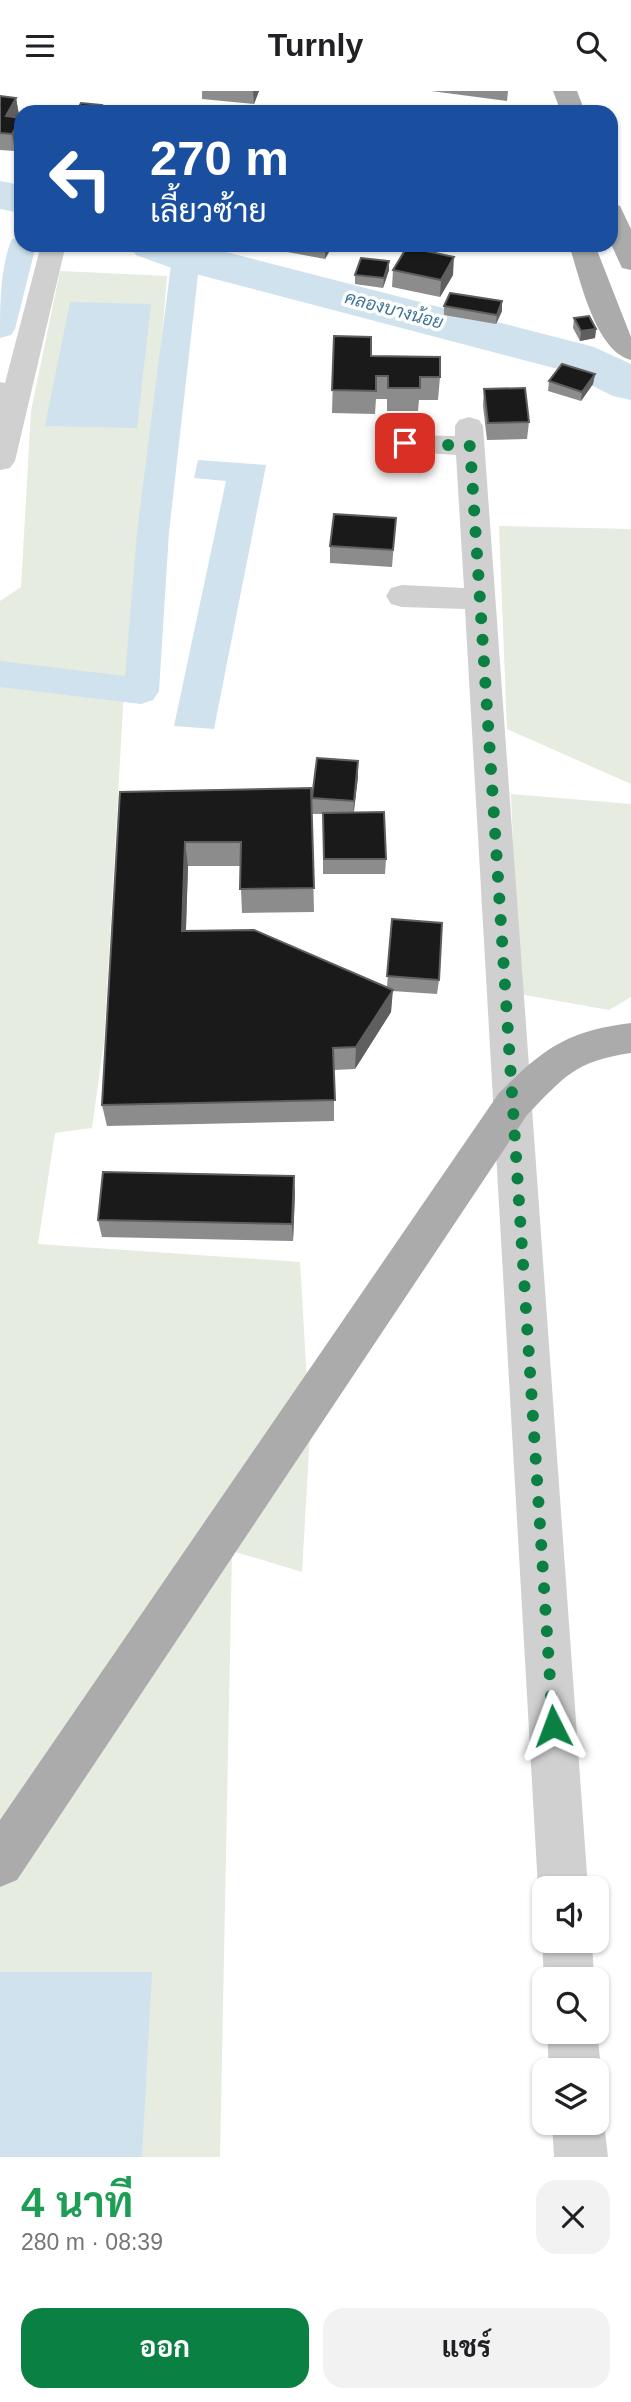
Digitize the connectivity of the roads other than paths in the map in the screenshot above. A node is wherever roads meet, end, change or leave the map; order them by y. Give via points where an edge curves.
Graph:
1 (618, 229) edge
2 (51, 252) edge
3 (585, 252) edge
4 (629, 257) edge
5 (631, 352) edge
6 (10, 392) edge
7 (405, 443) dead end
8 (0, 461) edge
9 (402, 596) dead end
10 (480, 599) junction
11 (631, 1038) edge
12 (513, 1104) junction
13 (0, 1863) edge
14 (562, 1876) edge
15 (579, 2135) edge
16 (581, 2157) edge

1 - 4 main road
2 - 6 street
3 - 5 main road via 615,337
6 - 8 street
7 - 10 street via 469,436
9 - 10 street
10 - 12 street
11 - 12 main road via 584,1045 556,1061
12 - 13 main road
12 - 14 street
15 - 16 street

